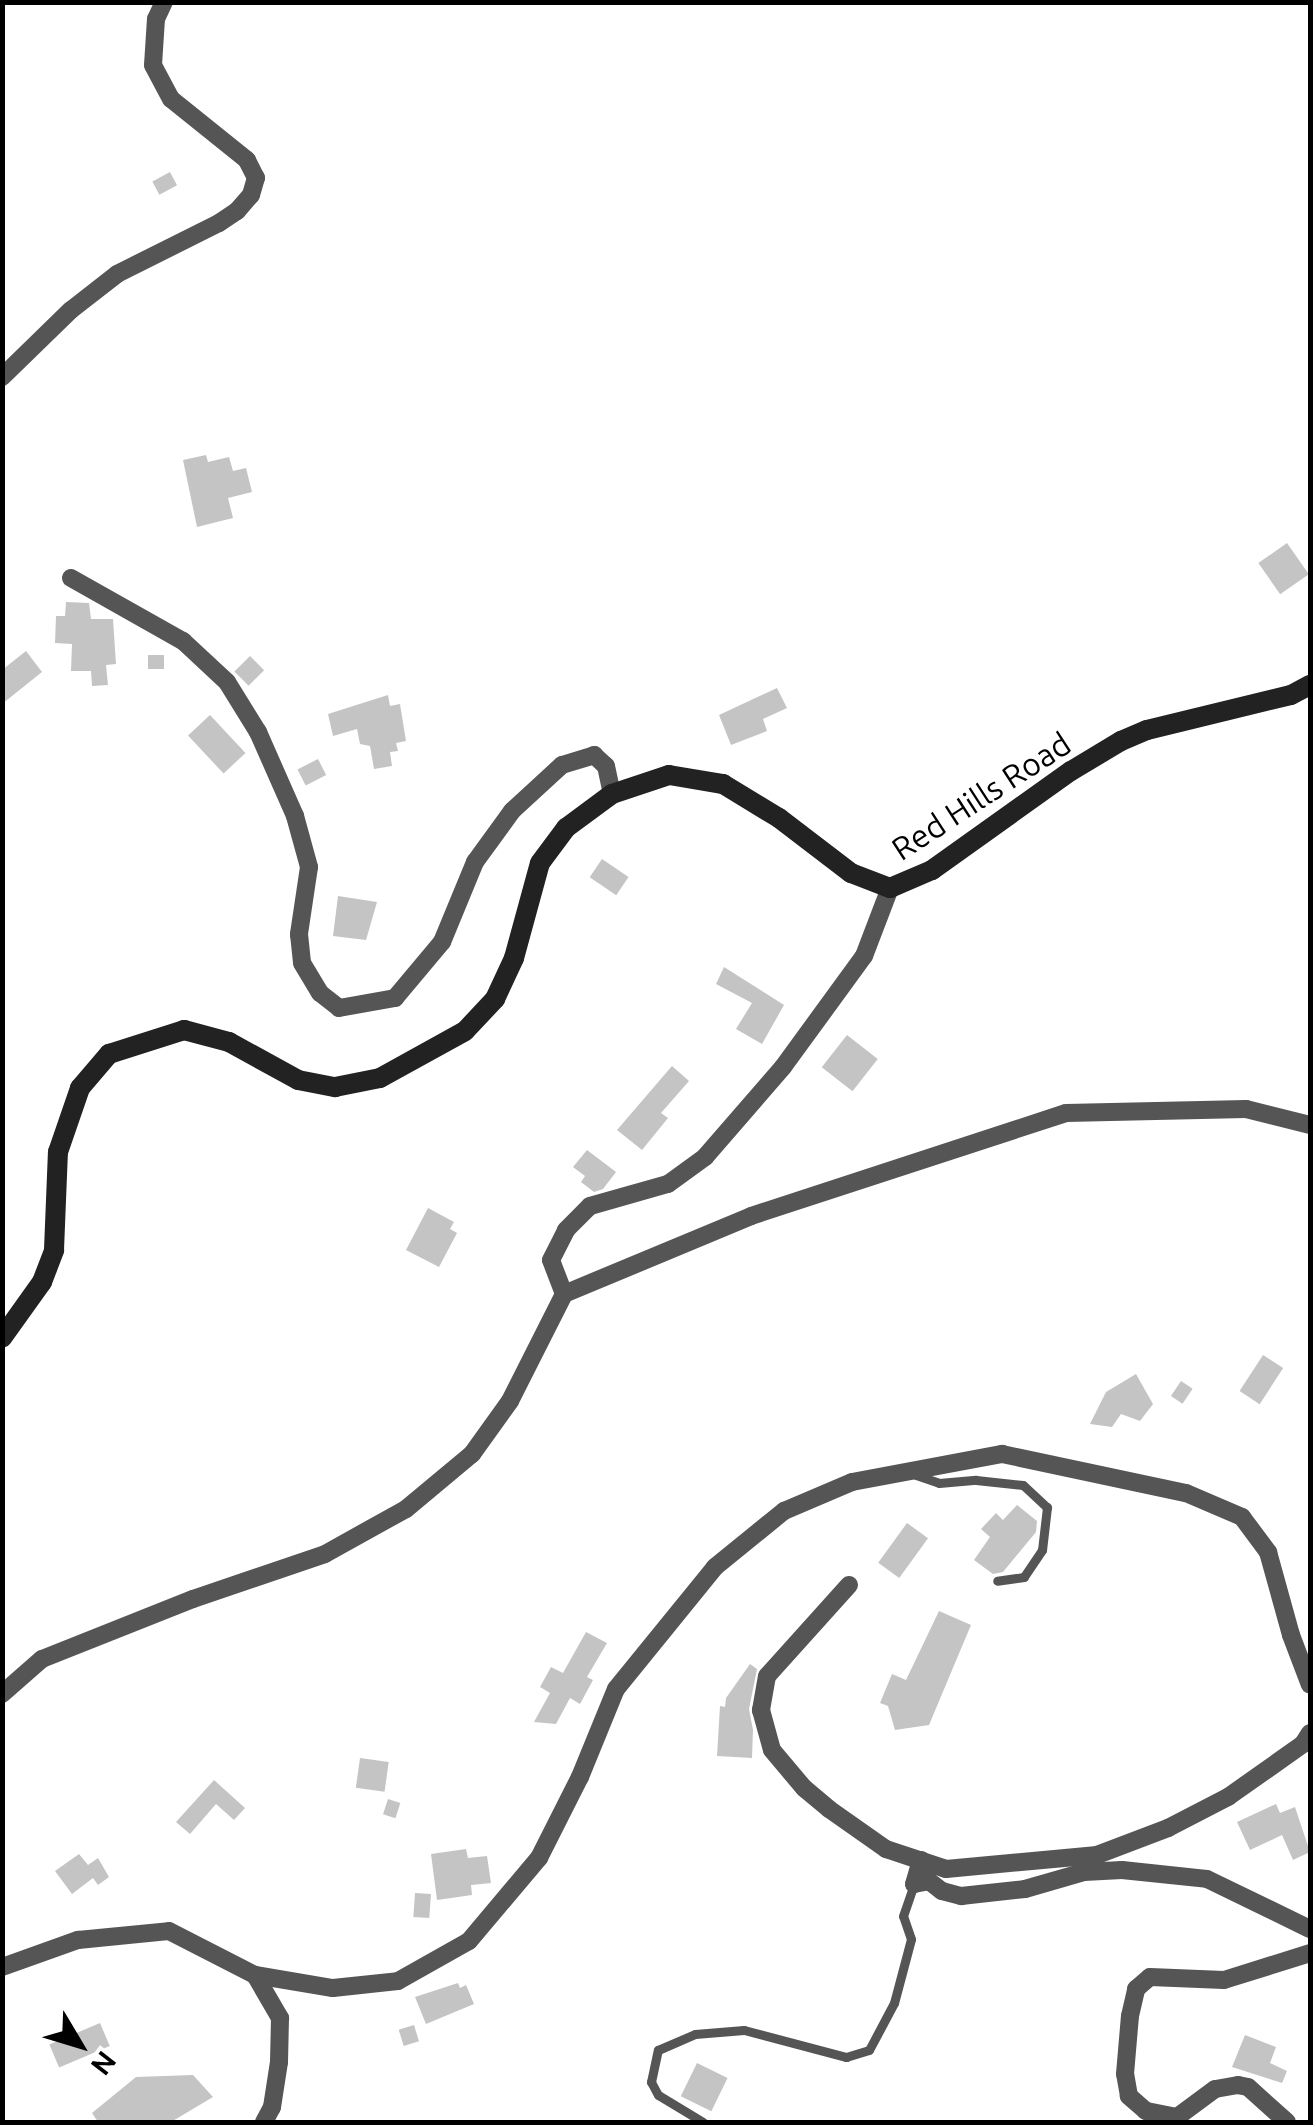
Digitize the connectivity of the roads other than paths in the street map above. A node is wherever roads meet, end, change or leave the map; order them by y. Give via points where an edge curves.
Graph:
1 (164, 2) edge
2 (2, 378) edge
3 (71, 578) dead end
4 (1310, 685) edge
5 (612, 794) junction
6 (890, 888) junction
7 (1310, 1125) edge
8 (564, 1294) junction
9 (2, 1338) edge
10 (904, 1472) junction
11 (997, 1581) dead end
12 (849, 1584) dead end
13 (1310, 1685) edge
14 (2, 1694) edge
15 (1310, 1734) edge
16 (921, 1860) junction
17 (914, 1884) junction
18 (1310, 1929) edge
19 (1310, 1952) edge
20 (2, 1967) edge
21 (255, 1975) junction
22 (264, 2122) edge
23 (703, 2122) edge
24 (1287, 2122) edge

1 - 2 street via 152,65 171,99 247,160 256,178 251,195 219,223 117,274
3 - 5 street via 183,641 227,682 258,732 309,867 299,934 302,963 320,993 339,1008 395,998 442,942 475,862 512,811 562,765 594,755 606,766
4 - 6 main road, Red Hills Road via 1121,742 932,870
5 - 6 main road, Red Hills Road via 669,775 723,784 852,873
5 - 9 main road, Red Hills Road via 566,828 540,863 514,958 495,999 465,1032 380,1078 335,1087 298,1080 230,1042 184,1030 109,1054 80,1088 58,1152 54,1250 42,1282
6 - 8 street via 864,956 784,1067 704,1157 668,1184 590,1206 566,1230 550,1260
7 - 8 street via 1246,1108 1066,1114 751,1216
8 - 14 street via 510,1401 472,1454 406,1509 325,1554 42,1659
10 - 11 lane via 939,1483 1023,1485 1048,1507 1042,1550 1024,1577
10 - 13 street via 1002,1454 1186,1492 1242,1516 1268,1552
10 - 21 street via 852,1482 784,1510 715,1568 616,1688 539,1858 469,1941 398,1980 333,1988
12 - 16 street via 768,1676 762,1710 772,1750 804,1788 886,1848
15 - 16 street via 1228,1797 1097,1855 946,1869
16 - 17 street
17 - 18 street via 929,1880 961,1896 1024,1889 1084,1872 1189,1876 1225,1884
17 - 23 lane via 903,1916 911,1939 894,2003 870,2050 846,2056 744,2030 695,2034 658,2050 651,2068 658,2095
19 - 24 street via 1224,1980 1150,1977 1136,1989 1130,2016 1125,2074 1130,2096 1146,2111 1177,2117 1214,2089 1238,2084
20 - 21 street via 78,1940 169,1931
21 - 22 street via 280,2018 279,2062

